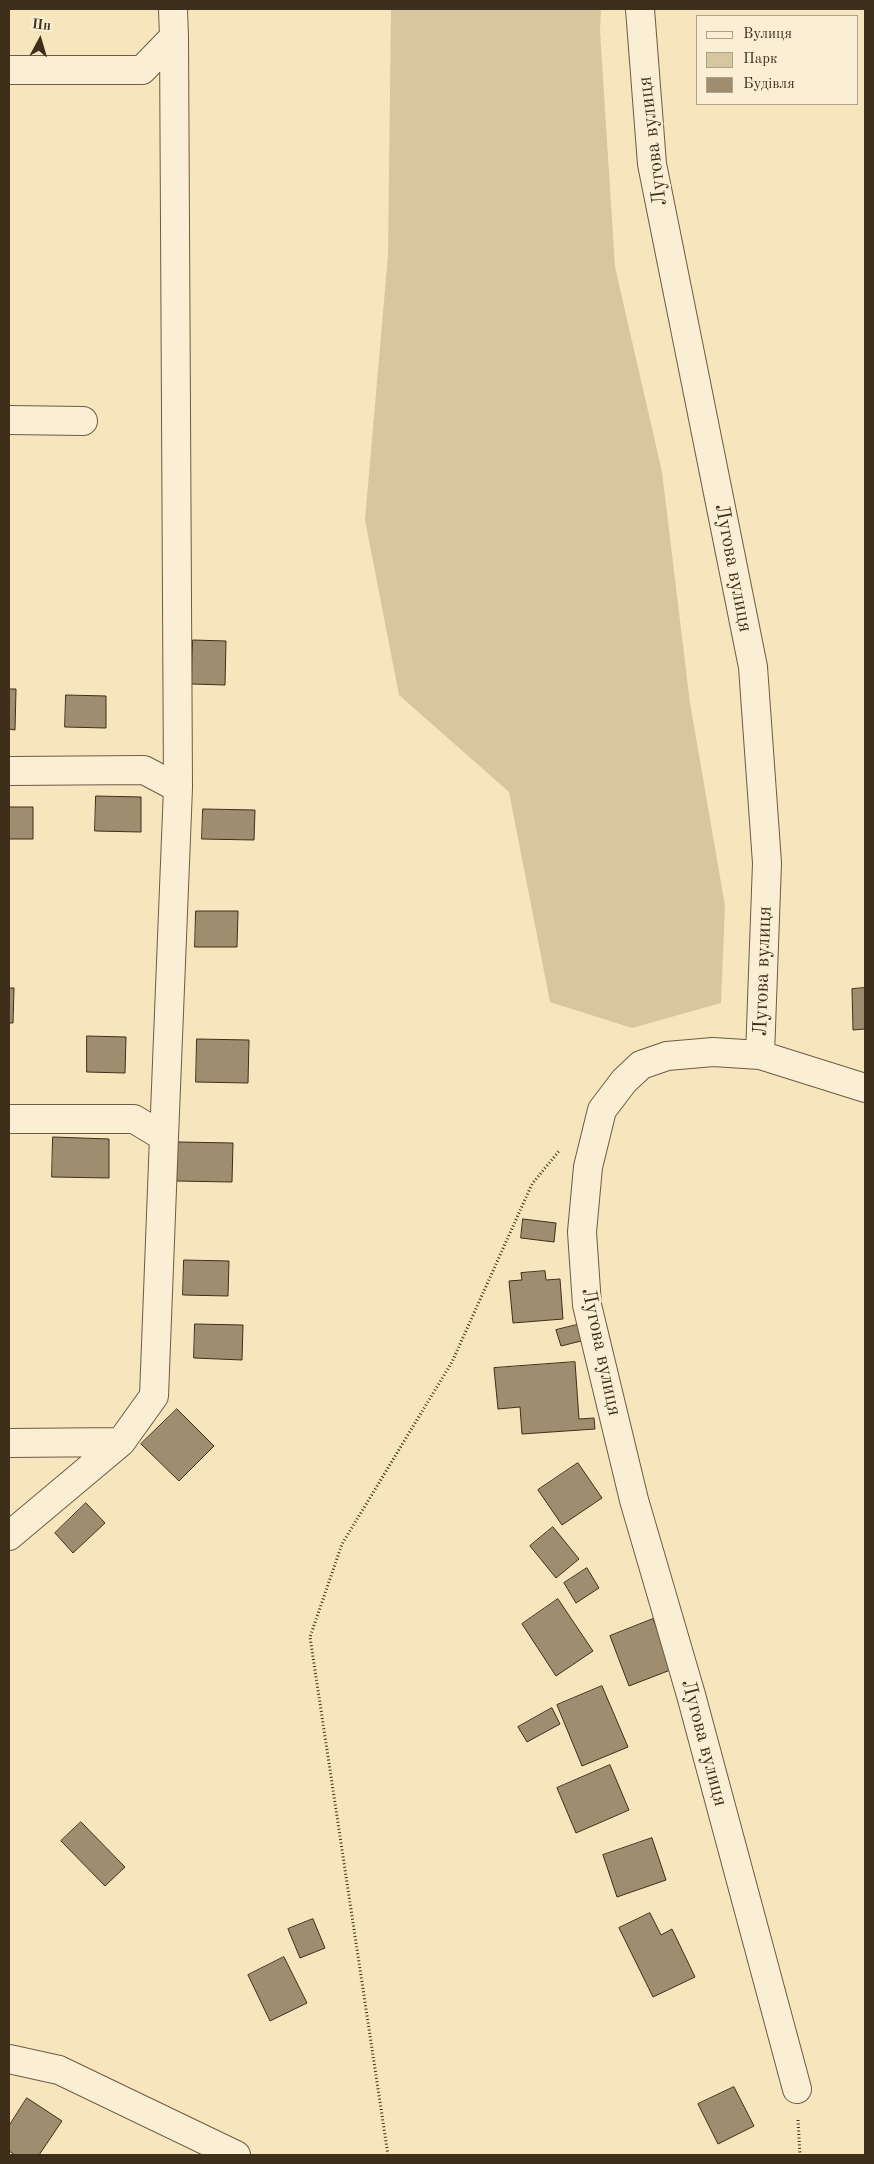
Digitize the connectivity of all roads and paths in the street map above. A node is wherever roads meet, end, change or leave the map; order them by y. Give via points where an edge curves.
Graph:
1 (173, 9) edge
2 (640, 9) edge
3 (174, 37) junction
4 (9, 70) edge
5 (9, 420) edge
6 (83, 421) dead end
7 (9, 770) edge
8 (178, 788) junction
9 (760, 1055) junction
10 (865, 1088) edge
11 (9, 1119) edge
12 (164, 1137) junction
13 (595, 1138) junction
14 (121, 1442) junction
15 (9, 1443) edge
16 (9, 1536) edge
17 (9, 2059) edge
18 (797, 2089) joint
19 (236, 2155) edge
20 (388, 2155) edge
21 (800, 2155) edge

1 - 3 street
2 - 9 street, Лугова вулиця via 652,164 753,668 767,863
3 - 4 street via 142,70
3 - 8 street
5 - 6 street
7 - 8 street via 144,770
8 - 12 street
9 - 10 street
9 - 13 street, Лугова вулиця via 713,1052 667,1056 641,1065 602,1110
11 - 12 street via 134,1119
12 - 14 street via 154,1396
13 - 18 street, Лугова вулиця via 588,1167 582,1232 587,1305 634,1500 691,1695
13 - 20 path via 559,1151 532,1184 452,1362 342,1544 310,1637
14 - 15 street
14 - 16 street
17 - 19 street via 59,2070
18 - 21 path

